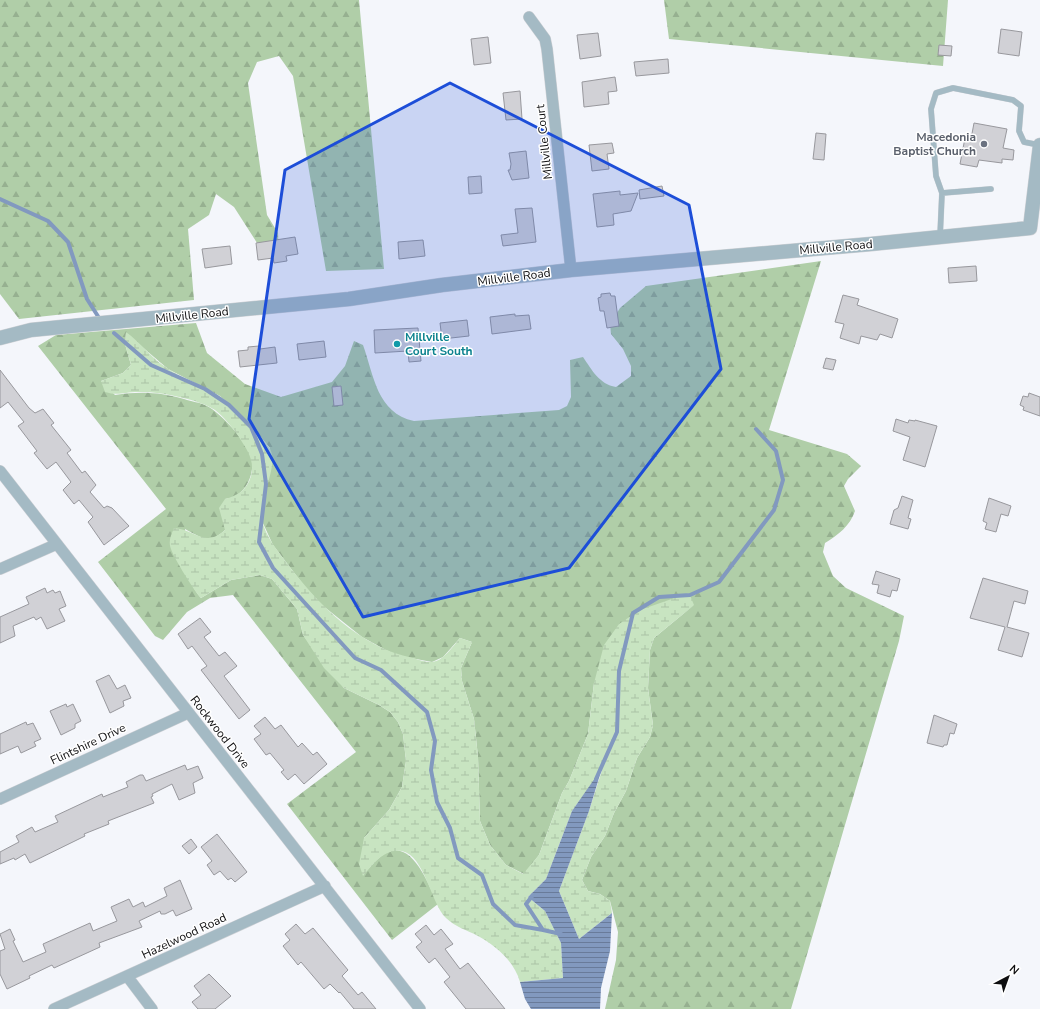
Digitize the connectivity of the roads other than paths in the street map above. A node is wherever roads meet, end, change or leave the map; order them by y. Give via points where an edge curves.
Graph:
1 (529, 18) dead end
2 (1040, 145) edge
3 (991, 189) dead end
4 (942, 193) junction
5 (940, 237) junction
6 (571, 270) junction
7 (0, 338) edge
8 (0, 471) edge
9 (57, 544) junction
10 (0, 569) edge
11 (188, 712) junction
12 (0, 799) edge
13 (325, 886) junction
14 (127, 976) junction
15 (54, 1009) edge
16 (152, 1009) edge
17 (420, 1009) edge

1 - 6 street, Millville Court via 545,39 547,49
2 - 4 lane via 1024,142 1019,131 1021,106 1013,100 953,88 936,93 931,109 936,176
2 - 5 street, Millville Road via 1030,228
3 - 4 lane
4 - 5 lane
5 - 6 street, Millville Road
6 - 7 street, Millville Road via 349,299 31,330
8 - 9 street, Rockwood Drive
9 - 10 street
9 - 11 street, Rockwood Drive
11 - 12 street, Flintshire Drive
11 - 13 street, Rockwood Drive
13 - 14 street, Hazelwood Road
13 - 17 street, Rockwood Drive
14 - 15 street, Hazelwood Road
14 - 16 street

